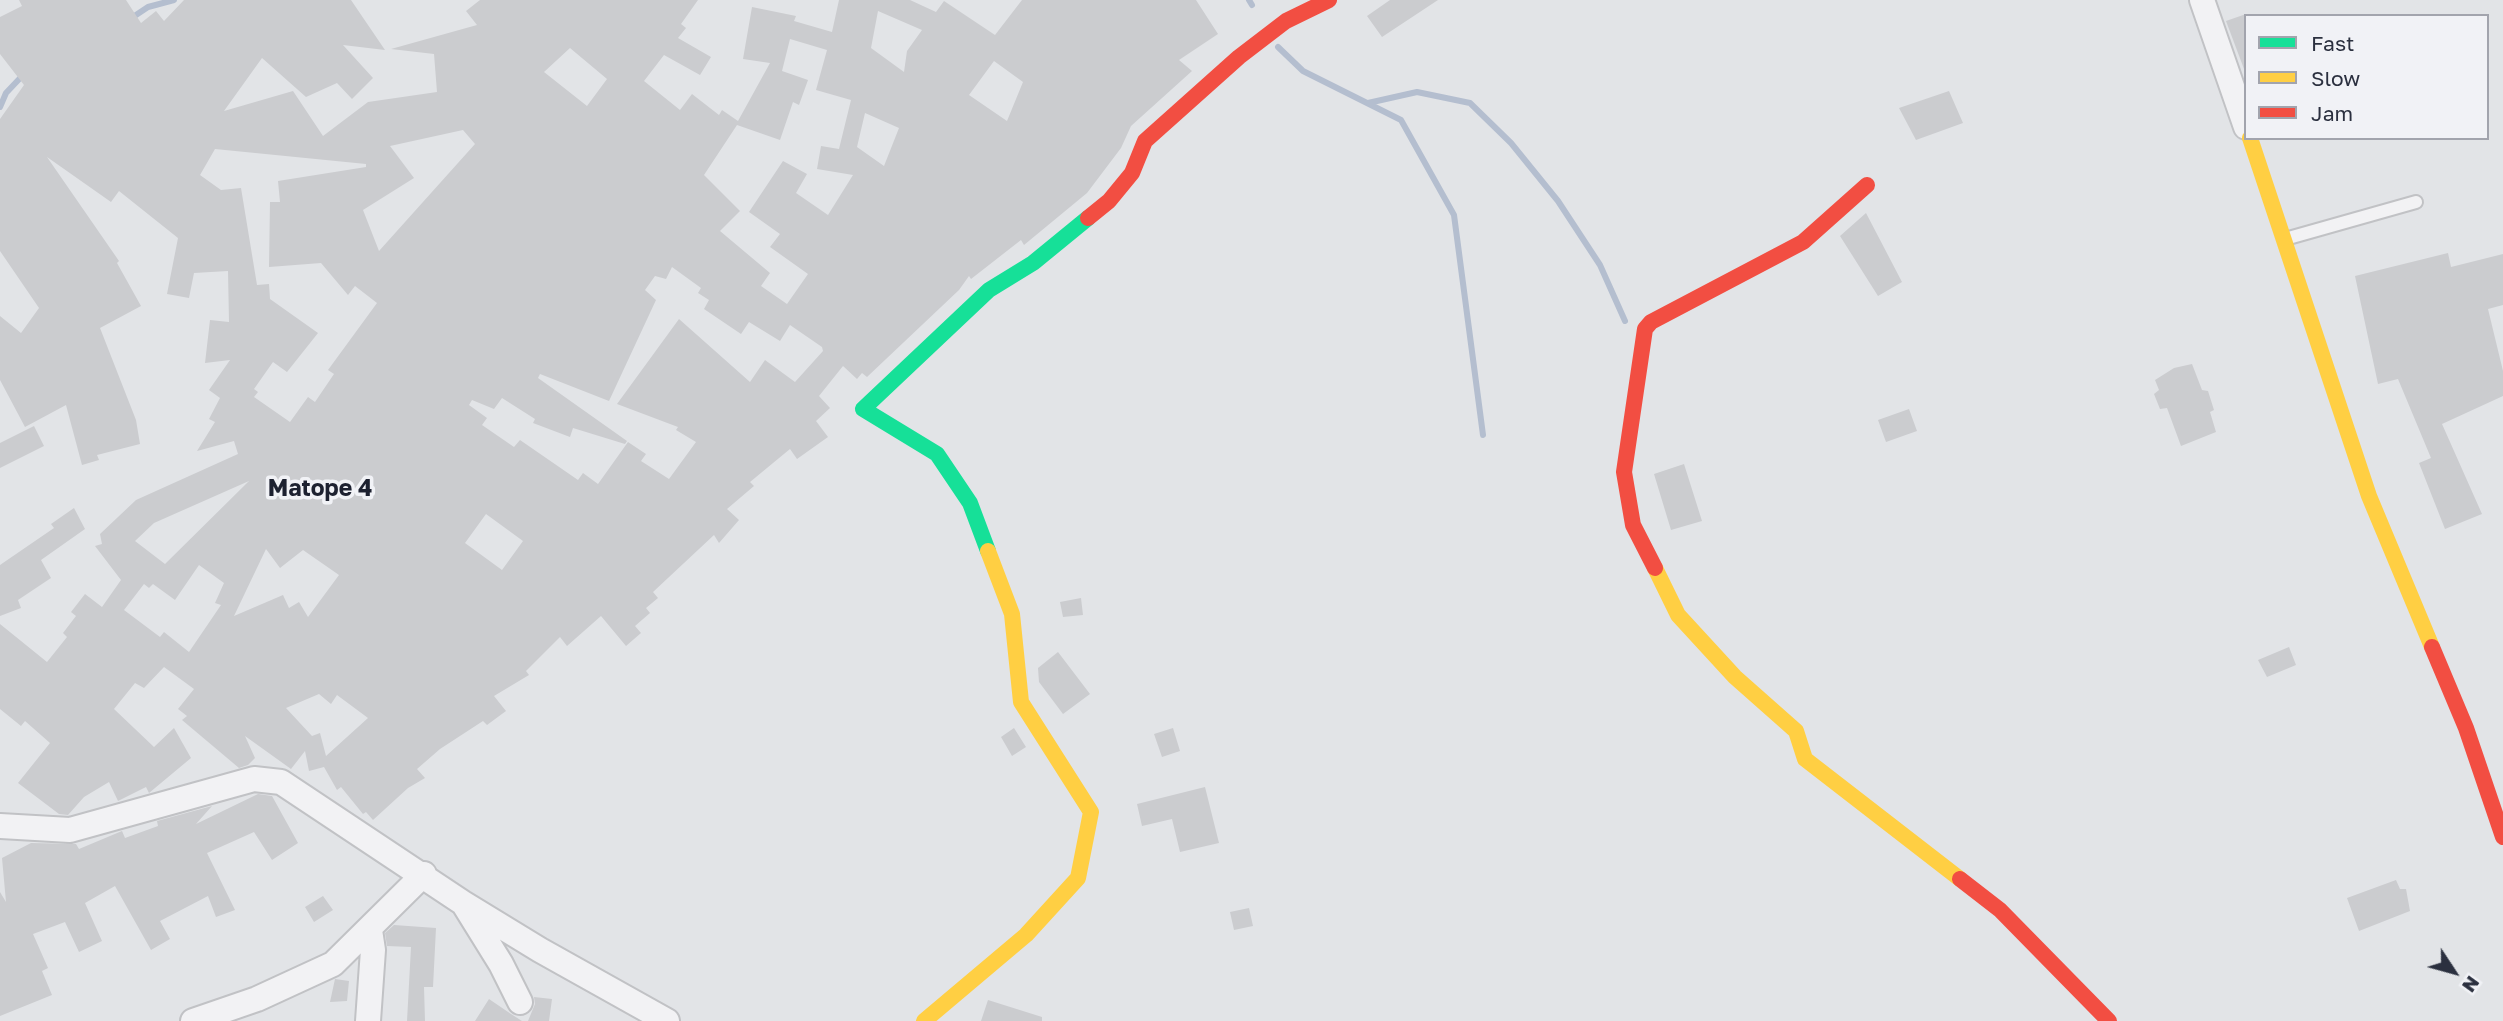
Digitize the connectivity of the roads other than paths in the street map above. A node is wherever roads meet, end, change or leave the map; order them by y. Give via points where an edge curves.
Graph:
1 (1329, 0) edge
2 (2202, 0) edge
3 (2244, 121) edge
4 (2250, 140) edge
5 (1867, 185) dead end
6 (2416, 202) dead end
7 (2285, 239) junction
8 (0, 826) edge
9 (2503, 837) edge
10 (424, 874) junction
11 (463, 903) junction
12 (370, 930) junction
13 (520, 1002) dead end
14 (193, 1021) edge
15 (368, 1021) edge
16 (667, 1021) edge
17 (924, 1021) edge
18 (2109, 1021) edge

1 - 17 street via 1286,21 1240,57 1145,141 1132,173 1108,201 1033,263 989,290 863,409 937,454 970,503 1012,614 1021,702 1091,812 1078,878 1026,935
2 - 3 street
4 - 7 street
5 - 18 street via 1803,242 1645,329 1624,472 1633,525 1678,615 1735,677 1796,731 1805,759 2000,910
6 - 7 lane
7 - 9 street via 2369,496 2466,728
8 - 10 street via 69,830 254,779 281,782
10 - 11 street
10 - 12 street
11 - 13 street
11 - 16 street
12 - 14 street via 333,964 257,999
12 - 15 street

